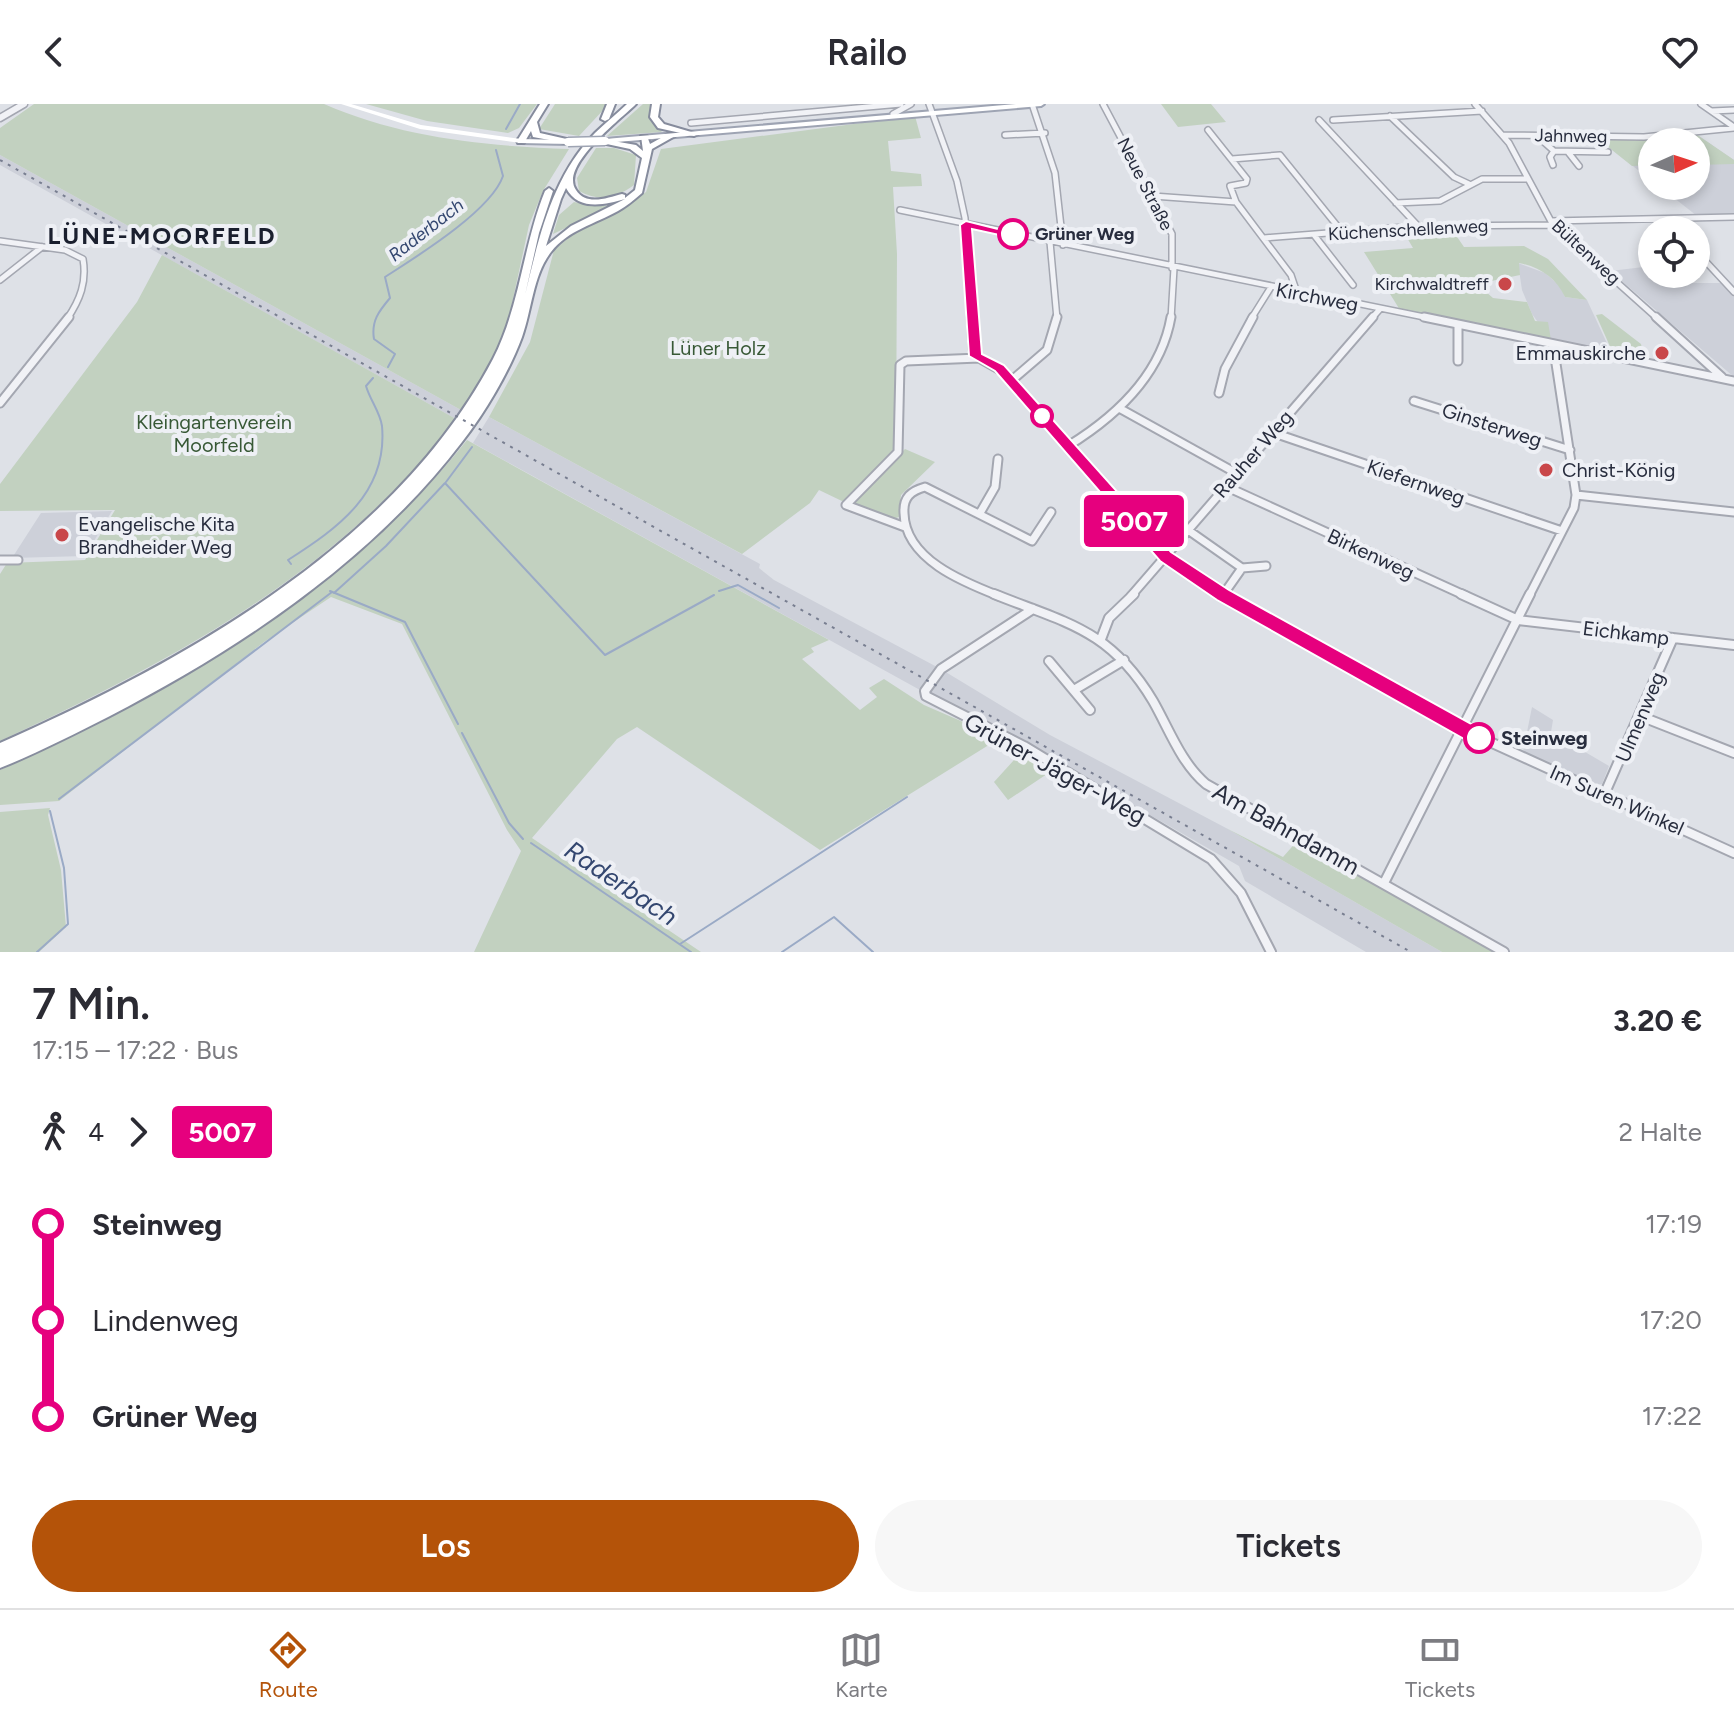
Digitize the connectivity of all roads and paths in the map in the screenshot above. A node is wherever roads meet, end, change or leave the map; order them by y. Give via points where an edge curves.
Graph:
1 (24, 104) edge
2 (344, 104) edge
3 (611, 104) edge
4 (623, 104) edge
5 (632, 104) edge
6 (656, 104) edge
7 (901, 104) edge
8 (911, 104) edge
9 (1032, 104) edge
10 (1041, 104) edge
11 (1103, 104) edge
12 (1475, 104) edge
13 (1701, 104) edge
14 (544, 105) edge
15 (931, 107) edge
16 (1734, 110) edge
17 (1482, 111) junction
18 (1710, 111) junction
19 (893, 114) junction
20 (1390, 116) junction
21 (0, 118) edge
22 (605, 119) junction
23 (1319, 120) dead end
24 (1333, 120) dead end
25 (533, 122) junction
26 (691, 123) dead end
27 (1734, 127) edge
28 (1208, 130) dead end
29 (1045, 133) junction
30 (694, 134) junction
31 (1005, 135) dead end
32 (1503, 135) junction
33 (671, 136) junction
34 (1537, 136) junction
35 (644, 138) junction
36 (521, 141) junction
37 (605, 141) junction
38 (568, 142) junction
39 (1554, 151) junction
40 (1568, 152) junction
41 (1608, 152) dead end
42 (647, 153) junction
43 (1232, 159) junction
44 (1553, 165) dead end
45 (1579, 166) dead end
46 (567, 175) junction
47 (1527, 179) junction
48 (643, 181) junction
49 (1469, 184) junction
50 (1153, 196) junction
51 (1236, 202) junction
52 (1396, 203) junction
53 (900, 210) dead end
54 (1734, 217) edge
55 (1710, 218) edge
56 (1638, 220) edge
57 (1552, 223) junction
58 (966, 225) junction
59 (1418, 226) junction
60 (1343, 233) junction
61 (1314, 235) junction
62 (1264, 238) junction
63 (0, 241) edge
64 (1050, 242) junction
65 (1063, 245) junction
66 (43, 247) junction
67 (1710, 266) edge
68 (1173, 268) junction
69 (534, 275) junction
70 (0, 280) edge
71 (1353, 285) dead end
72 (1271, 287) junction
73 (1734, 292) edge
74 (1297, 293) junction
75 (1380, 309) junction
76 (1458, 325) junction
77 (1553, 344) junction
78 (979, 358) junction
79 (1458, 361) dead end
80 (1724, 378) junction
81 (1011, 381) junction
82 (1734, 381) edge
83 (1219, 393) dead end
84 (1414, 401) dead end
85 (0, 403) edge
86 (1119, 408) junction
87 (1271, 432) junction
88 (1068, 446) junction
89 (1570, 450) junction
90 (998, 459) dead end
91 (1236, 473) junction
92 (1225, 486) junction
93 (1576, 495) junction
94 (1051, 512) dead end
95 (1734, 512) edge
96 (980, 513) junction
97 (905, 527) junction
98 (1188, 530) junction
99 (1562, 531) junction
100 (1166, 557) junction
101 (0, 560) edge
102 (18, 560) dead end
103 (1266, 566) dead end
104 (1242, 568) junction
105 (1223, 595) junction
106 (1033, 609) junction
107 (1518, 620) junction
108 (1673, 638) junction
109 (1101, 639) junction
110 (1734, 645) edge
111 (1124, 660) junction
112 (1049, 661) dead end
113 (1074, 690) junction
114 (1090, 710) dead end
115 (1640, 716) junction
116 (1462, 730) junction
117 (0, 750) edge
118 (1734, 753) edge
119 (0, 761) edge
120 (1604, 795) junction
121 (1734, 853) edge
122 (1384, 883) junction
123 (1271, 952) edge
124 (1504, 952) edge

1 - 21 street
2 - 36 main road via 420,127
3 - 22 highway
4 - 22 highway
5 - 46 highway via 598,134
6 - 30 highway via 654,117 661,126
7 - 26 street
8 - 19 street
9 - 10 main road
9 - 15 main road
9 - 29 street
11 - 50 street, Neue Straße
12 - 17 street, Bültenweg
13 - 18 street, Jahnweg
14 - 25 highway
15 - 19 main road
15 - 58 street
16 - 18 street
17 - 20 street
17 - 32 street, Bültenweg
18 - 27 street, Jahnweg
19 - 30 main road
20 - 24 street
20 - 49 street via 1454,177
22 - 117 highway via 567,161 542,207 514,319 490,375 407,485 319,563 226,630 112,696
23 - 52 street
25 - 36 highway
25 - 38 highway via 536,135
27 - 34 street, Jahnweg via 1644,137
28 - 43 street
29 - 31 street
29 - 65 street via 1062,212
30 - 33 main road
32 - 34 street, Jahnweg
32 - 47 street, Bültenweg
33 - 35 main road
33 - 42 highway
34 - 39 street
35 - 37 main road
35 - 42 highway
36 - 38 main road
37 - 38 main road, bridge
37 - 42 highway
39 - 40 street
39 - 44 street
40 - 41 street
40 - 45 street
42 - 48 highway
43 - 51 street via 1248,181 1230,186
43 - 60 street via 1280,155
46 - 48 highway via 571,194 587,201 621,198
46 - 69 highway via 545,225
47 - 49 street
47 - 57 street, Bültenweg
48 - 69 highway via 629,200 555,240
49 - 52 street via 1440,201
50 - 51 street
50 - 68 street, Neue Straße via 1172,234
51 - 62 street
52 - 59 street
53 - 58 street, Kirchweg
54 - 55 street, Küchenschellenweg
56 - 57 street, Küchenschellenweg
57 - 59 street, Küchenschellenweg
57 - 80 street, Bültenweg
58 - 64 street, Kirchweg
58 - 78 street via 973,349
59 - 60 street, Küchenschellenweg
60 - 61 street, Küchenschellenweg
61 - 62 street, Küchenschellenweg
61 - 71 street
62 - 74 street via 1291,275
63 - 66 street
64 - 65 street, Kirchweg
64 - 81 street via 1059,308 1056,326 1041,358
65 - 68 street, Kirchweg
66 - 70 street
66 - 85 street via 82,257 83,287 67,321
67 - 73 street
68 - 72 street, Kirchweg
68 - 86 street, Neue Straße via 1167,336
69 - 119 highway via 520,331 489,395 442,460 373,530 295,594 197,659 115,706
72 - 74 street, Kirchweg
72 - 83 street
74 - 75 street, Kirchweg
75 - 76 street, Kirchweg
75 - 87 street, Rauher Weg
76 - 77 street, Kirchweg
76 - 79 street
77 - 80 street, Kirchweg
77 - 89 street
78 - 81 street, Im Suren Winkel
78 - 97 street via 900,365 898,452 846,505
80 - 82 street, Kirchweg
81 - 88 street, Im Suren Winkel
84 - 89 street, Ginsterweg
86 - 88 street, Neue Straße
86 - 91 street
87 - 91 street, Rauher Weg
87 - 99 street, Kiefernweg
88 - 100 street, Im Suren Winkel
89 - 93 street
90 - 96 street via 995,487
91 - 92 street, Rauher Weg
92 - 98 street, Rauher Weg
92 - 107 street, Birkenweg
93 - 95 street
93 - 99 street
94 - 96 street via 1032,541
96 - 97 street via 917,488 905,498
97 - 106 street, Am Bahndamm via 922,555
98 - 100 street, Rauher Weg
98 - 104 street
99 - 107 street
100 - 105 street, Im Suren Winkel
100 - 109 street, Rauher Weg via 1112,615
101 - 102 street
103 - 104 street
104 - 105 street
105 - 116 street, Im Suren Winkel
106 - 109 street, Am Bahndamm
106 - 123 street, Grüner-Jäger-Weg via 941,669 926,696 1024,746 1211,859 1241,893
107 - 108 street, Eichkamp
107 - 116 street
108 - 110 street, Eichkamp
108 - 115 street, Ulmenweg
109 - 111 street, Am Bahndamm
111 - 113 street
111 - 122 street, Am Bahndamm via 1199,779
112 - 113 street
113 - 114 street
115 - 118 street
115 - 120 street, Ulmenweg
116 - 120 street, Im Suren Winkel
116 - 122 street
120 - 121 street, Im Suren Winkel
122 - 124 street, Am Bahndamm

